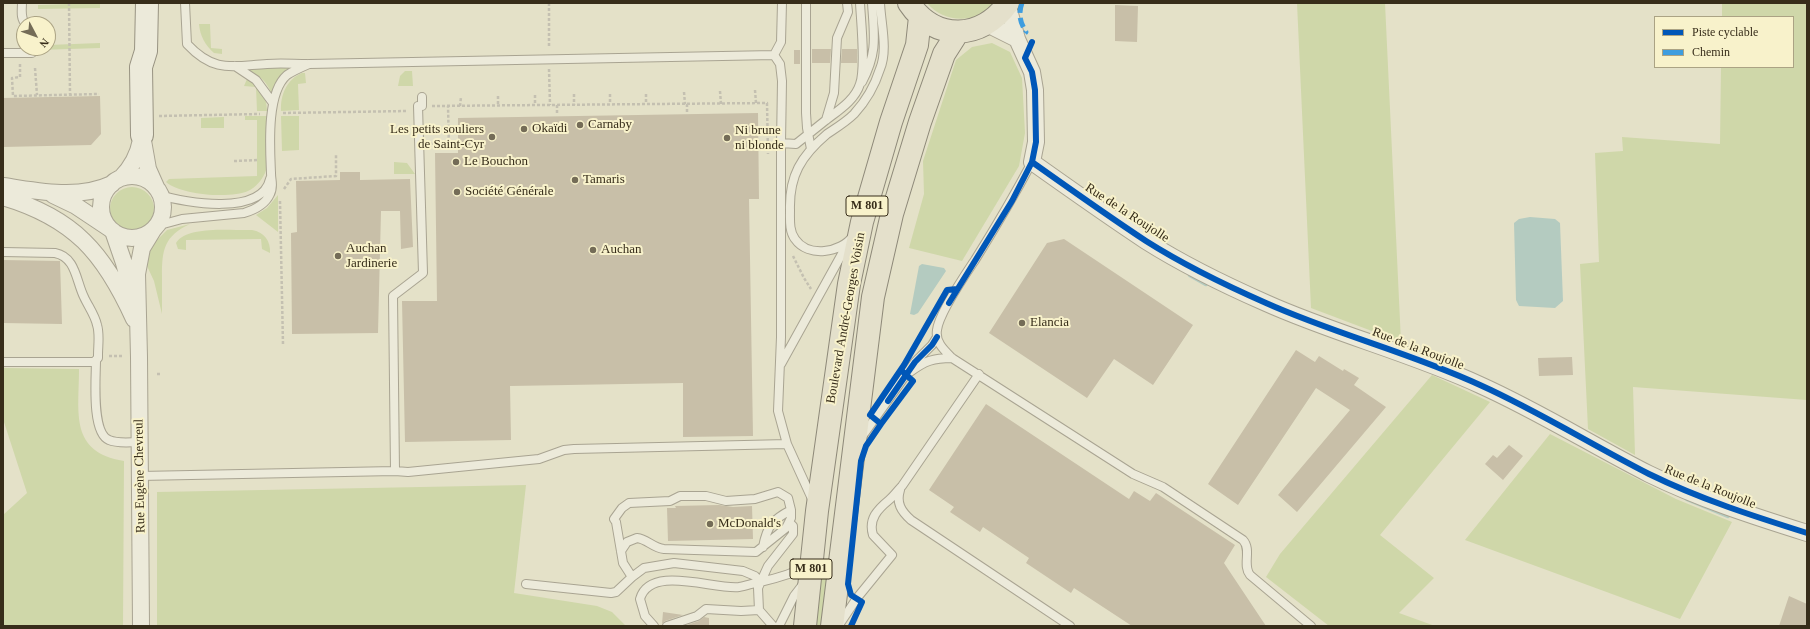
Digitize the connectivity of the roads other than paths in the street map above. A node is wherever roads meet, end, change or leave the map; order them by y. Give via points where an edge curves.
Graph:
1 (22, 3) edge
2 (133, 3) edge
3 (147, 3) edge
4 (185, 3) edge
5 (782, 3) edge
6 (806, 3) edge
7 (847, 3) edge
8 (860, 3) edge
9 (872, 3) edge
10 (880, 3) edge
11 (1008, 3) edge
12 (914, 10) edge
13 (22, 16) edge
14 (986, 24) junction
15 (958, 32) junction
16 (1017, 39) junction
17 (3, 53) edge
18 (16, 53) edge
19 (774, 55) junction
20 (309, 64) junction
21 (235, 66) junction
22 (141, 67) junction
23 (860, 84) junction
24 (422, 97) dead end
25 (273, 103) junction
26 (826, 120) junction
27 (809, 134) junction
28 (142, 135) junction
29 (781, 143) junction
30 (811, 149) junction
31 (1032, 162) junction
32 (271, 174) junction
33 (116, 181) junction
34 (3, 186) edge
35 (40, 191) junction
36 (158, 191) junction
37 (3, 197) edge
38 (862, 222) junction
39 (154, 228) junction
40 (111, 229) junction
41 (848, 242) junction
42 (3, 252) edge
43 (138, 326) junction
44 (937, 337) junction
45 (97, 358) junction
46 (952, 358) junction
47 (3, 362) edge
48 (779, 367) junction
49 (979, 374) junction
50 (906, 375) junction
51 (140, 442) junction
52 (787, 444) junction
53 (854, 446) junction
54 (395, 471) junction
55 (140, 476) junction
56 (902, 486) junction
57 (791, 510) junction
58 (817, 511) junction
59 (790, 523) junction
60 (1807, 533) edge
61 (763, 547) junction
62 (621, 551) junction
63 (811, 570) junction
64 (632, 577) junction
65 (760, 582) junction
66 (526, 584) dead end
67 (759, 610) junction
68 (140, 626) edge
69 (654, 626) edge
70 (667, 626) edge
71 (773, 626) edge
72 (780, 626) edge
73 (805, 626) edge
74 (832, 626) edge
75 (838, 626) edge
76 (1070, 626) edge
77 (1311, 626) edge

1 - 13 lane
2 - 22 street via 134,52
3 - 22 street via 146,51
4 - 21 lane via 187,44 199,57 218,66
5 - 19 lane via 781,42
6 - 27 lane via 806,113
7 - 26 lane via 848,12 837,38 834,93
8 - 23 lane
9 - 23 lane via 874,49 869,68
10 - 30 lane via 884,54 880,71 856,111
11 - 14 main road
11 - 16 street
12 - 15 main road via 931,25
12 - 38 main road, Boulevard André-Georges Voisin / M 801 via 917,45
14 - 15 main road via 973,30
14 - 16 street
15 - 53 main road, Boulevard André-Georges Voisin / M 801 via 944,54 892,214 873,297
16 - 31 street via 1032,72 1035,90 1036,142
17 - 18 lane
19 - 20 lane
19 - 29 lane via 780,64 782,81
20 - 21 lane
20 - 25 lane via 287,76 279,86
21 - 25 lane via 256,80
22 - 28 street
23 - 26 lane via 847,105
24 - 54 lane via 422,106 418,106 423,273 393,296
25 - 32 lane
26 - 27 lane
27 - 29 lane via 796,144
27 - 30 lane
28 - 33 street via 132,166
28 - 36 street via 148,169
29 - 48 lane
30 - 41 lane via 798,168 790,188 792,234 798,244 813,252 828,250
31 - 44 lane via 1012,201 949,303 937,329
31 - 60 street, Rue de la Roujolle via 1147,241 1239,290 1273,306 1434,365 1481,385 1691,493 1739,512
32 - 36 lane via 269,184 263,192 240,202 188,202
32 - 39 lane via 270,194 264,203 252,211 233,216 182,219
33 - 35 street via 89,192
33 - 36 street via 131,176 142,178
33 - 40 street via 105,192 102,202 104,220
34 - 35 street
35 - 40 street via 71,203
36 - 39 street via 163,203 162,212
37 - 43 street via 41,211 68,228 89,246 116,281
38 - 41 lane
38 - 58 main road, Boulevard André-Georges Voisin / M 801 via 849,284
39 - 40 street via 134,238 125,237
39 - 43 street, Rue Eugène Chevreul via 139,258
40 - 43 street, Rue Eugène Chevreul via 127,273
41 - 48 lane
42 - 45 lane via 55,253 69,261 96,321
43 - 51 street, Rue Eugène Chevreul
44 - 46 lane via 942,348
44 - 50 lane
45 - 47 lane via 94,362
45 - 51 lane via 96,415 101,433 107,440
46 - 49 lane
46 - 50 lane via 923,362
48 - 52 lane via 778,411
49 - 56 lane
49 - 77 lane via 1133,474 1163,487 1243,540 1247,547 1247,568 1250,575
50 - 53 lane
51 - 55 street, Rue Eugène Chevreul
52 - 54 lane via 574,449 539,459 408,472
52 - 58 lane
53 - 74 main road, Boulevard André-Georges Voisin / M 801
54 - 55 lane
55 - 68 street, Rue Eugène Chevreul
56 - 75 lane via 878,509 872,522 873,535 892,554
56 - 76 lane via 898,503 911,520
57 - 59 lane
57 - 61 lane via 773,521
57 - 62 lane via 788,498 778,492 755,499 726,501 706,496 680,496 670,501 629,502 614,519
58 - 63 main road, Boulevard André-Georges Voisin / M 801
59 - 61 lane
59 - 65 lane via 793,526 793,534 768,566
61 - 62 lane via 750,552 664,549 637,538 627,542
62 - 64 lane via 623,563
63 - 65 lane via 800,570
63 - 72 lane via 794,596
63 - 73 main road, Boulevard André-Georges Voisin / M 801
64 - 65 lane via 644,568 674,563 744,571 756,576
64 - 66 lane via 612,593
65 - 67 lane
65 - 69 lane via 738,587 667,580 654,583 642,593 640,599 645,616
67 - 70 lane via 706,609 697,616
67 - 71 lane

